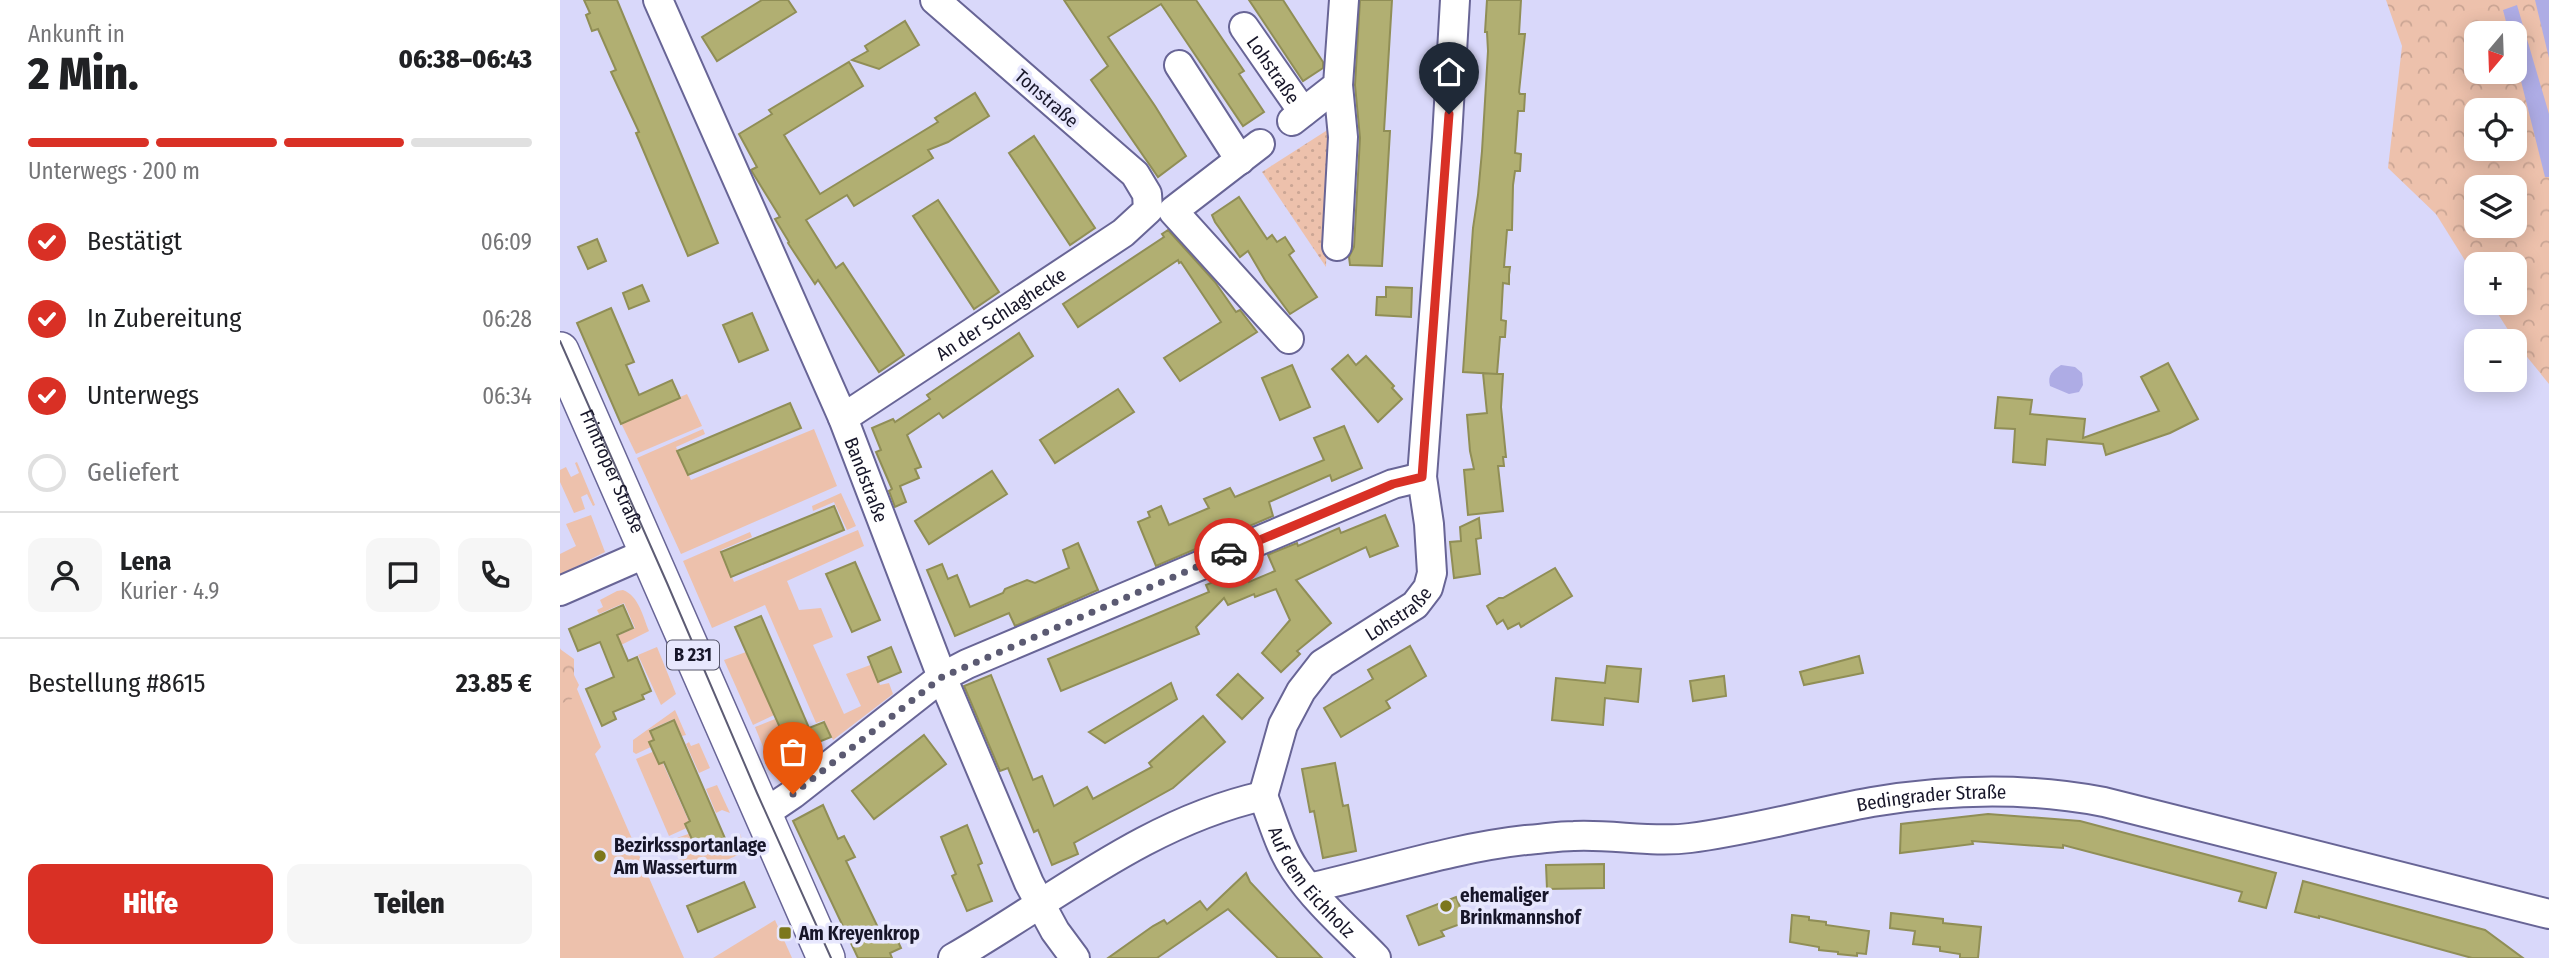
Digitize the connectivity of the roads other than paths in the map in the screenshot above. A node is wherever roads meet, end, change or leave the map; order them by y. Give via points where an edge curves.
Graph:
1 (657, 0) edge
2 (935, 0) edge
3 (1325, 0) edge
4 (1455, 0) edge
5 (1343, 12) edge
6 (1244, 27) dead end
7 (1179, 65) dead end
8 (1338, 85) junction
9 (1161, 207) junction
10 (1336, 246) dead end
11 (1289, 339) dead end
12 (560, 351) edge
13 (843, 418) junction
14 (1422, 477) junction
15 (649, 552) junction
16 (560, 591) edge
17 (942, 677) junction
18 (1263, 796) junction
19 (762, 815) junction
20 (1309, 888) junction
21 (1039, 903) junction
22 (2549, 914) edge
23 (826, 958) edge
24 (953, 958) edge
25 (1074, 958) edge
26 (1376, 958) edge

1 - 13 street, Bandstraße
2 - 9 street, Tonstraße via 1135,174
3 - 5 street
4 - 14 street, Lohstraße
5 - 8 street
6 - 8 street, Lohstraße via 1297,117
7 - 9 street via 1250,152
8 - 10 street via 1343,137
9 - 11 street, Tonstraße
9 - 13 street, An der Schlaghecke via 1148,210 1123,233
12 - 15 main road, Frintroper Straße / B 231
13 - 17 street, Bandstraße
14 - 17 street via 1393,484
14 - 18 street, Lohstraße via 1432,551 1428,587 1415,605 1322,664 1311,677 1283,725
15 - 16 street, Frintroper Straße
15 - 19 main road, Frintroper Straße / B 231
17 - 19 street
17 - 21 street, Bandstraße
18 - 20 street, Auf dem Eichholz via 1285,852
18 - 21 street via 1200,815 1149,838
19 - 23 main road, Frintroper Straße / B 231
20 - 22 street, Bedingrader Straße via 1490,845 1574,836 1687,839 1870,802 2003,790 2104,802
20 - 26 street, Auf dem Eichholz
21 - 24 street
21 - 25 street, Bandstraße

